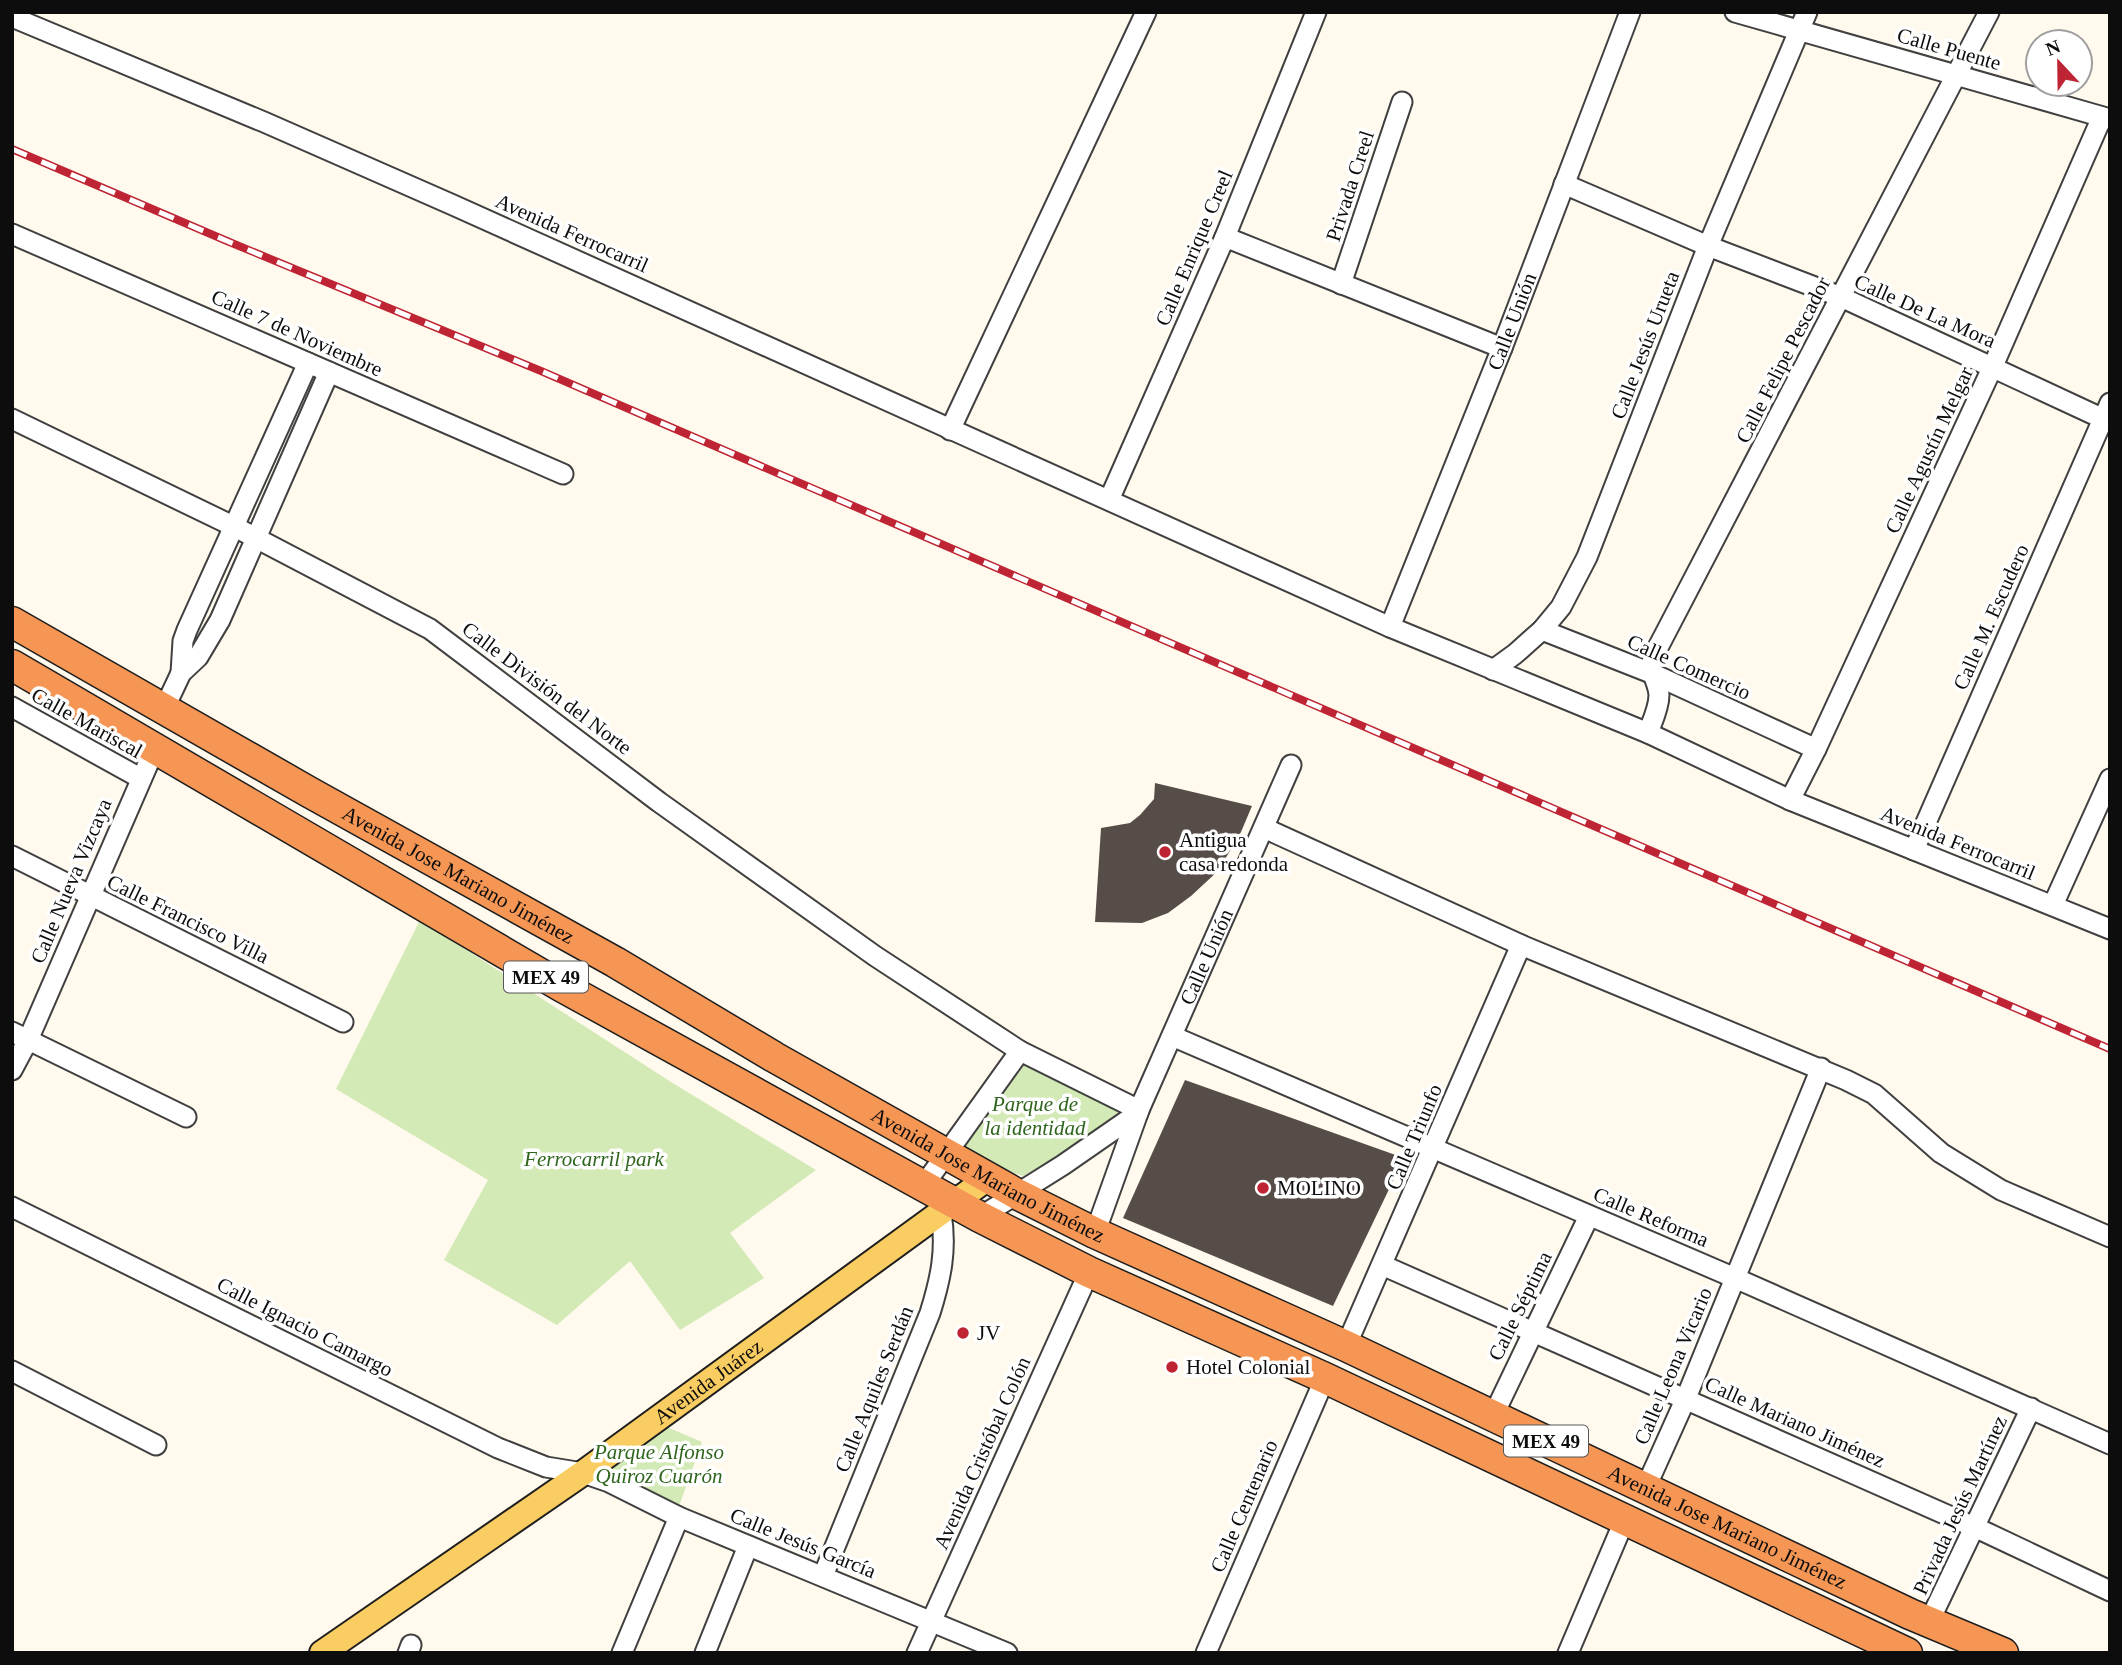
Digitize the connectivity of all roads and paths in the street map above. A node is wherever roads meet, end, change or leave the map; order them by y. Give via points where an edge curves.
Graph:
1 (1146, 12) edge
2 (1316, 12) edge
3 (1630, 12) edge
4 (1735, 12) edge
5 (1989, 12) edge
6 (12, 17) edge
7 (1804, 21) edge
8 (1955, 74) junction
9 (1402, 102) dead end
10 (2106, 118) edge
11 (1564, 184) junction
12 (1225, 237) junction
13 (14, 240) edge
14 (1708, 246) junction
15 (1341, 284) junction
16 (1841, 297) junction
17 (1502, 348) junction
18 (308, 363) junction
19 (1993, 366) junction
20 (329, 372) junction
21 (2107, 414) edge
22 (12, 419) edge
23 (950, 430) junction
24 (563, 474) dead end
25 (1110, 500) junction
26 (235, 527) junction
27 (257, 539) junction
28 (12, 622) edge
29 (1390, 627) junction
30 (1542, 630) junction
31 (12, 665) edge
32 (1493, 670) junction
33 (181, 673) junction
34 (1651, 673) junction
35 (12, 707) edge
36 (163, 709) junction
37 (1647, 733) junction
38 (155, 748) junction
39 (1816, 750) junction
40 (1291, 765) dead end
41 (140, 778) junction
42 (2110, 779) edge
43 (1790, 800) junction
44 (1264, 828) junction
45 (1914, 850) junction
46 (12, 856) edge
47 (89, 896) junction
48 (2053, 905) junction
49 (2110, 929) edge
50 (1521, 945) junction
51 (343, 1021) dead end
52 (20, 1036) edge
53 (1172, 1036) junction
54 (1020, 1051) junction
55 (1821, 1068) junction
56 (12, 1070) edge
57 (1139, 1111) junction
58 (186, 1117) dead end
59 (1434, 1149) junction
60 (944, 1154) junction
61 (988, 1178) junction
62 (924, 1185) junction
63 (1017, 1194) junction
64 (12, 1207) edge
65 (959, 1211) junction
66 (1589, 1216) junction
67 (1095, 1233) junction
68 (2110, 1237) edge
69 (1382, 1265) junction
70 (1089, 1272) junction
71 (1735, 1278) junction
72 (1532, 1333) junction
73 (1346, 1346) junction
74 (12, 1371) edge
75 (1325, 1378) junction
76 (1686, 1398) junction
77 (2031, 1408) junction
78 (1493, 1416) junction
79 (2110, 1444) edge
80 (156, 1446) dead end
81 (583, 1473) junction
82 (1646, 1487) junction
83 (679, 1517) junction
84 (1625, 1519) junction
85 (1975, 1527) junction
86 (748, 1546) junction
87 (823, 1576) junction
88 (2110, 1591) edge
89 (930, 1621) junction
90 (1929, 1622) junction
91 (322, 1653) edge
92 (622, 1653) edge
93 (705, 1653) edge
94 (917, 1653) edge
95 (1007, 1653) edge
96 (1206, 1653) edge
97 (1568, 1653) edge
98 (1906, 1653) edge
99 (2003, 1653) edge

1 - 23 street
2 - 12 street, Calle Enrique Creel
3 - 11 street, Calle Unión
4 - 7 street, Calle Puente
5 - 8 street, Calle Felipe Pescador
6 - 23 street, Avenida Ferrocarril via 465,210
7 - 8 street, Calle Puente
7 - 14 street, Calle Jesús Urueta
8 - 10 street, Calle Puente
8 - 16 street, Calle Felipe Pescador
9 - 15 street, Privada Creel
10 - 19 street, Calle Agustín Melgar
11 - 14 street, Calle De La Mora
11 - 17 street, Calle Unión
12 - 15 street
12 - 25 street, Calle Enrique Creel
13 - 18 street, Calle 7 de Noviembre
14 - 16 street, Calle De La Mora
14 - 30 street, Calle Jesús Urueta via 1587,557
15 - 17 street
16 - 19 street, Calle De La Mora
16 - 34 street, Calle Felipe Pescador via 1653,657
17 - 29 street, Calle Unión
18 - 20 street, Calle 7 de Noviembre
18 - 26 street
19 - 21 street, Calle De La Mora
19 - 39 street, Calle Agustín Melgar
20 - 24 street, Calle 7 de Noviembre
20 - 27 street
21 - 45 street, Calle M. Escudero
22 - 26 street, Calle División del Norte
23 - 25 street, Avenida Ferrocarril
25 - 29 street, Avenida Ferrocarril
26 - 27 street, Calle División del Norte
26 - 33 street via 187,630
27 - 33 street via 212,636
27 - 54 street, Calle División del Norte via 430,629 874,956
28 - 36 highway, Avenida Jose Mariano Jiménez / MEX 49
29 - 32 street, Avenida Ferrocarril
30 - 32 street, Calle Jesús Urueta
30 - 34 street, Calle Comercio
31 - 38 highway, Avenida Jose Mariano Jiménez / MEX 49
32 - 37 street, Avenida Ferrocarril
33 - 36 street
34 - 37 street, Calle Felipe Pescador via 1659,699
34 - 39 street, Calle Comercio
35 - 41 street, Calle Mariscal
36 - 60 highway, Avenida Jose Mariano Jiménez / MEX 49
37 - 43 street, Avenida Ferrocarril
38 - 41 street, Calle Nueva Vizcaya
38 - 62 highway, Avenida Jose Mariano Jiménez / MEX 49 via 561,986
39 - 43 street, Calle Agustín Melgar
40 - 44 street, Calle Unión
41 - 47 street, Calle Nueva Vizcaya
42 - 48 street
43 - 45 street, Avenida Ferrocarril
44 - 50 street
44 - 53 street, Calle Unión
45 - 48 street, Avenida Ferrocarril
46 - 47 street, Calle Francisco Villa
47 - 51 street, Calle Francisco Villa
47 - 52 street, Calle Nueva Vizcaya
48 - 49 street, Avenida Ferrocarril
50 - 55 street
50 - 59 street, Calle Triunfo
52 - 56 street, Calle Nueva Vizcaya
52 - 58 street
53 - 57 street, Calle Unión
53 - 59 street, Calle Reforma
54 - 57 street
54 - 60 street
55 - 68 street via 1874,1094 1941,1153 2001,1190
55 - 71 street, Calle Leona Vicario
57 - 63 street
57 - 67 street, Calle Unión
59 - 66 street, Calle Reforma
59 - 69 street, Calle Triunfo
60 - 61 highway, Avenida Jose Mariano Jiménez / MEX 49
60 - 62 street
61 - 63 highway, Avenida Jose Mariano Jiménez / MEX 49
61 - 65 main road
62 - 65 highway, Avenida Jose Mariano Jiménez / MEX 49
63 - 65 street
63 - 67 highway, Avenida Jose Mariano Jiménez / MEX 49
64 - 81 street, Calle Ignacio Camargo via 499,1448 546,1467
65 - 70 highway, Avenida Jose Mariano Jiménez / MEX 49
65 - 81 main road, Avenida Juárez
65 - 87 street, Calle Aquiles Serdán via 930,1313
66 - 71 street, Calle Reforma
66 - 72 street, Calle Séptima
67 - 73 highway, Avenida Jose Mariano Jiménez / MEX 49
69 - 72 street, Calle Mariano Jiménez
69 - 73 street, Calle Triunfo
70 - 75 highway, Avenida Jose Mariano Jiménez / MEX 49
70 - 89 street, Avenida Cristóbal Colón
71 - 76 street, Calle Leona Vicario
71 - 77 street, Calle Reforma
72 - 76 street, Calle Mariano Jiménez
72 - 78 street, Calle Séptima
73 - 78 highway, Avenida Jose Mariano Jiménez / MEX 49
74 - 80 street
75 - 84 highway, Avenida Jose Mariano Jiménez / MEX 49
75 - 96 street, Calle Centenario
76 - 82 street, Calle Leona Vicario
76 - 85 street, Calle Mariano Jiménez
77 - 79 street, Calle Reforma
77 - 85 street, Privada Jesús Martínez
78 - 82 highway, Avenida Jose Mariano Jiménez / MEX 49
81 - 83 street, Calle Jesús García
81 - 91 main road, Avenida Juárez
82 - 90 highway, Avenida Jose Mariano Jiménez / MEX 49
83 - 86 street, Calle Jesús García
83 - 92 street
84 - 97 street
84 - 98 highway, Avenida Jose Mariano Jiménez / MEX 49
85 - 88 street, Calle Mariano Jiménez
85 - 90 street, Privada Jesús Martínez
86 - 87 street, Calle Jesús García
86 - 93 street
87 - 89 street, Calle Jesús García
89 - 94 street, Avenida Cristóbal Colón
89 - 95 street, Calle Jesús García
90 - 99 highway, Avenida Jose Mariano Jiménez / MEX 49

